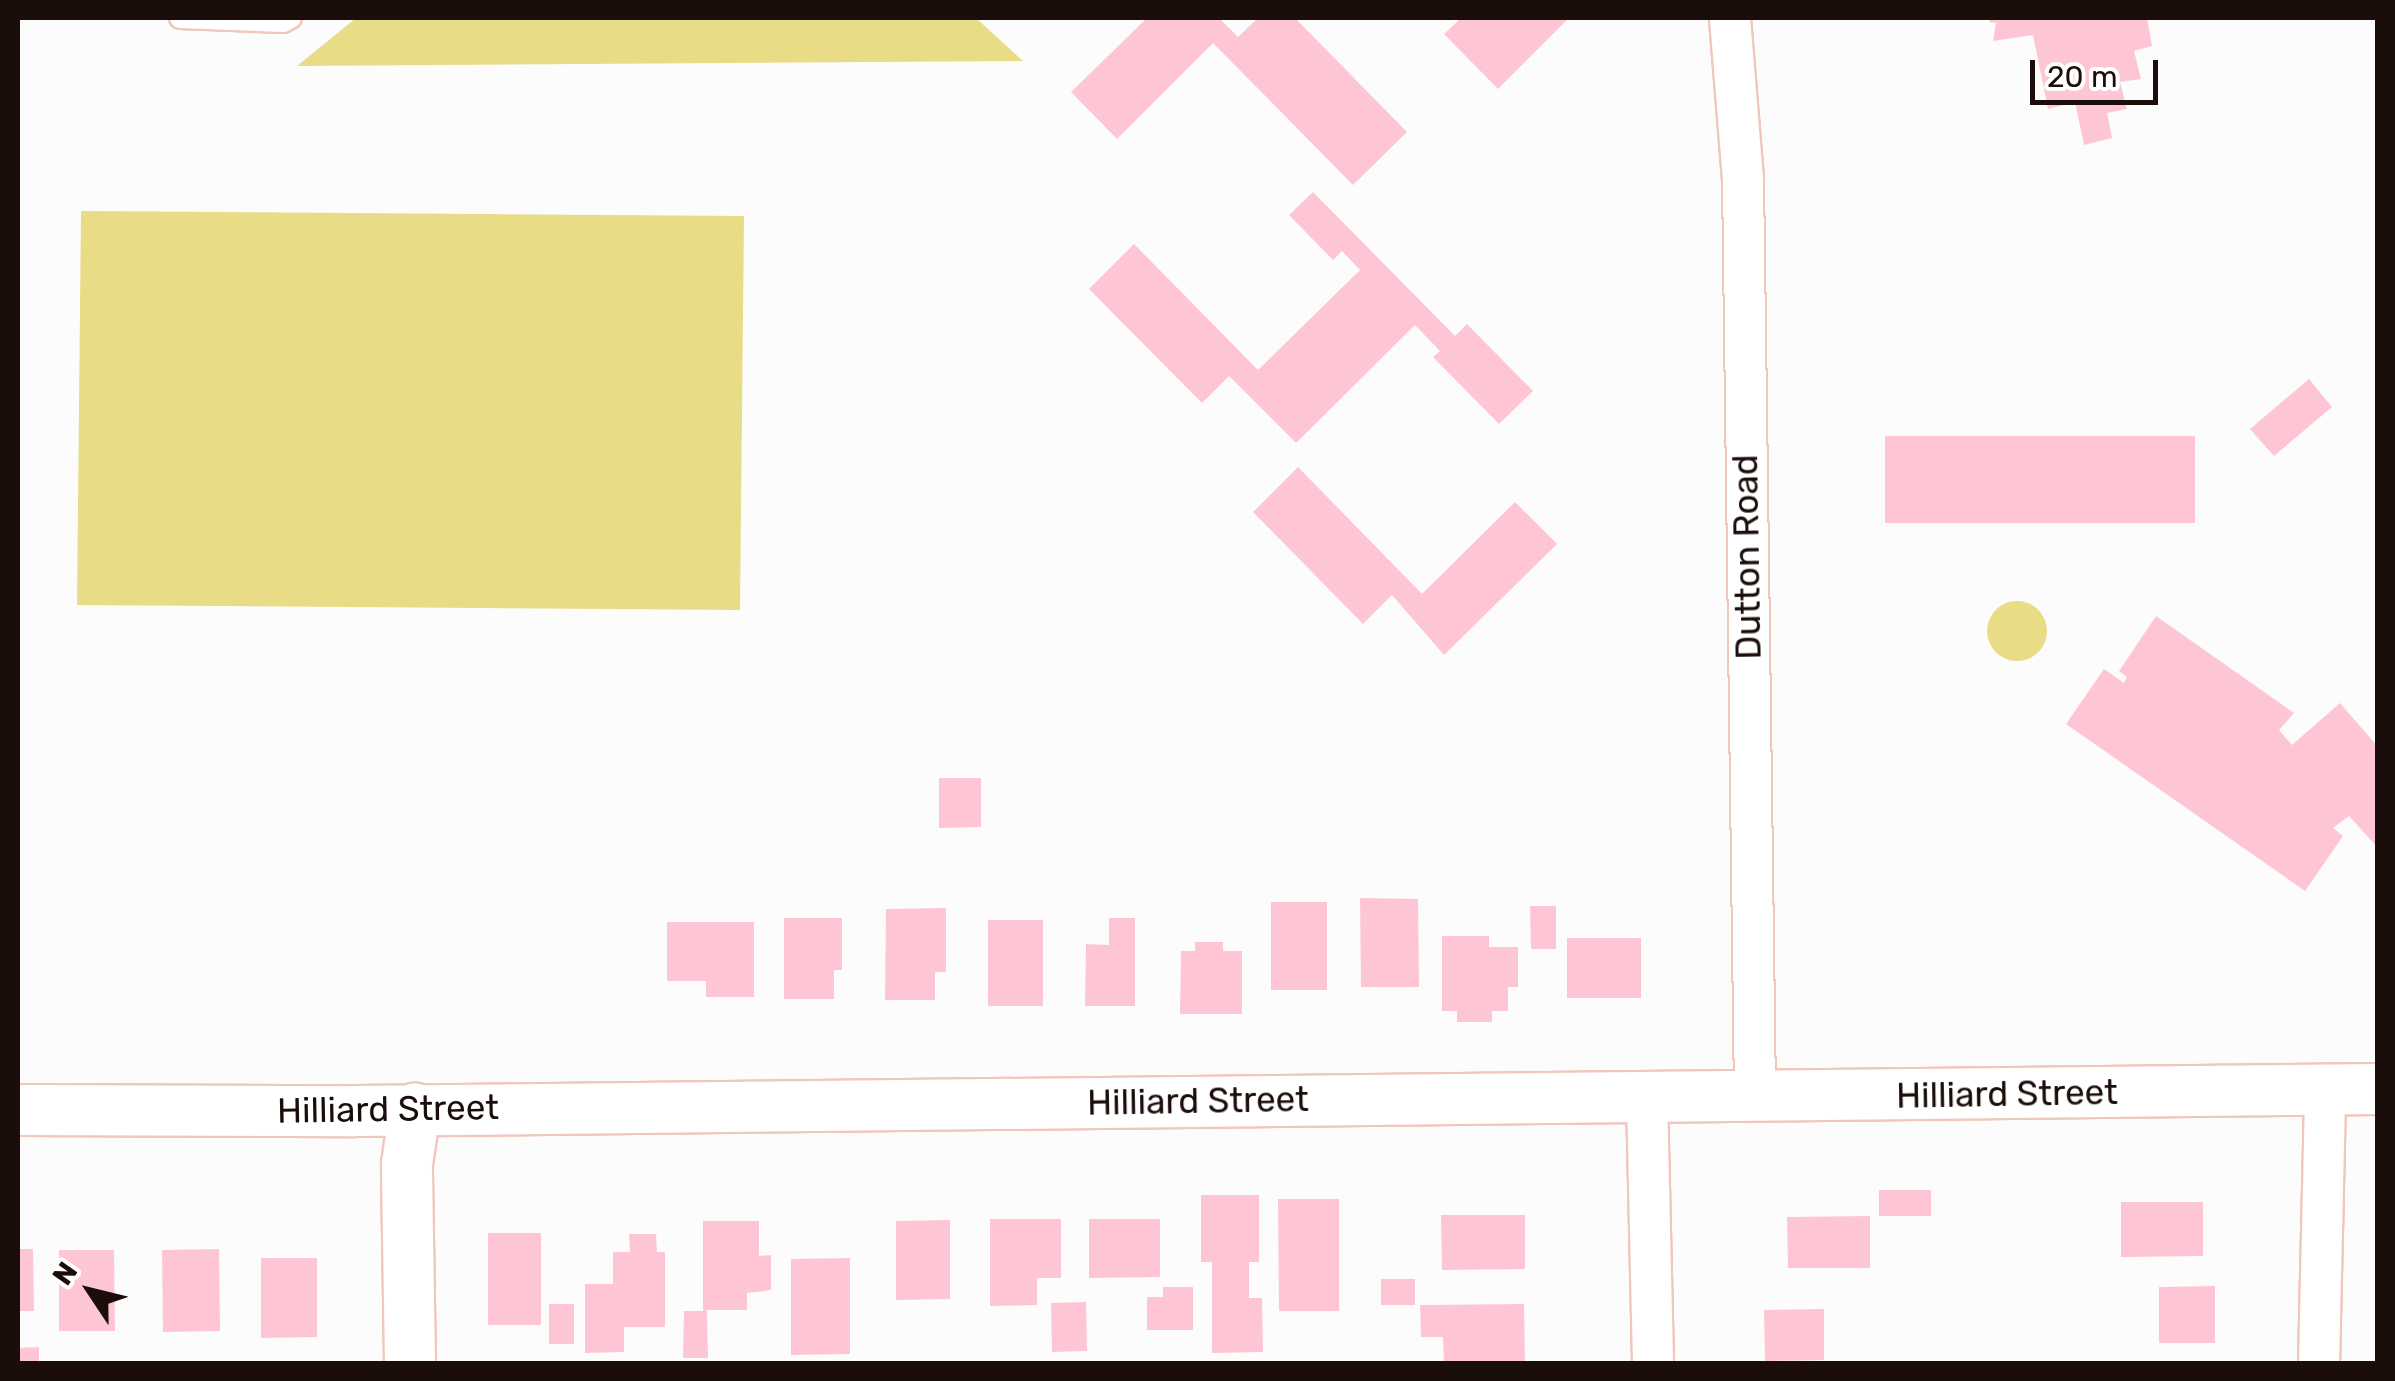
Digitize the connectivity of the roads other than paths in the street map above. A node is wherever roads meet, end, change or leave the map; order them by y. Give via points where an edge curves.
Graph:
1 (180, 18) edge
2 (291, 18) edge
3 (1730, 18) edge
4 (2378, 1089) edge
5 (2325, 1092) junction
6 (1647, 1097) junction
7 (1756, 1097) junction
8 (414, 1109) junction
9 (18, 1110) edge
10 (410, 1364) edge
11 (1652, 1364) edge
12 (2318, 1364) edge

1 - 2 lane
3 - 7 street, Dutton Road via 1743,178
4 - 5 street, Hilliard Street
5 - 7 street, Hilliard Street
5 - 12 street
6 - 7 street, Hilliard Street
6 - 8 street, Hilliard Street
6 - 11 street
8 - 9 street, Hilliard Street
8 - 10 street via 407,1164

